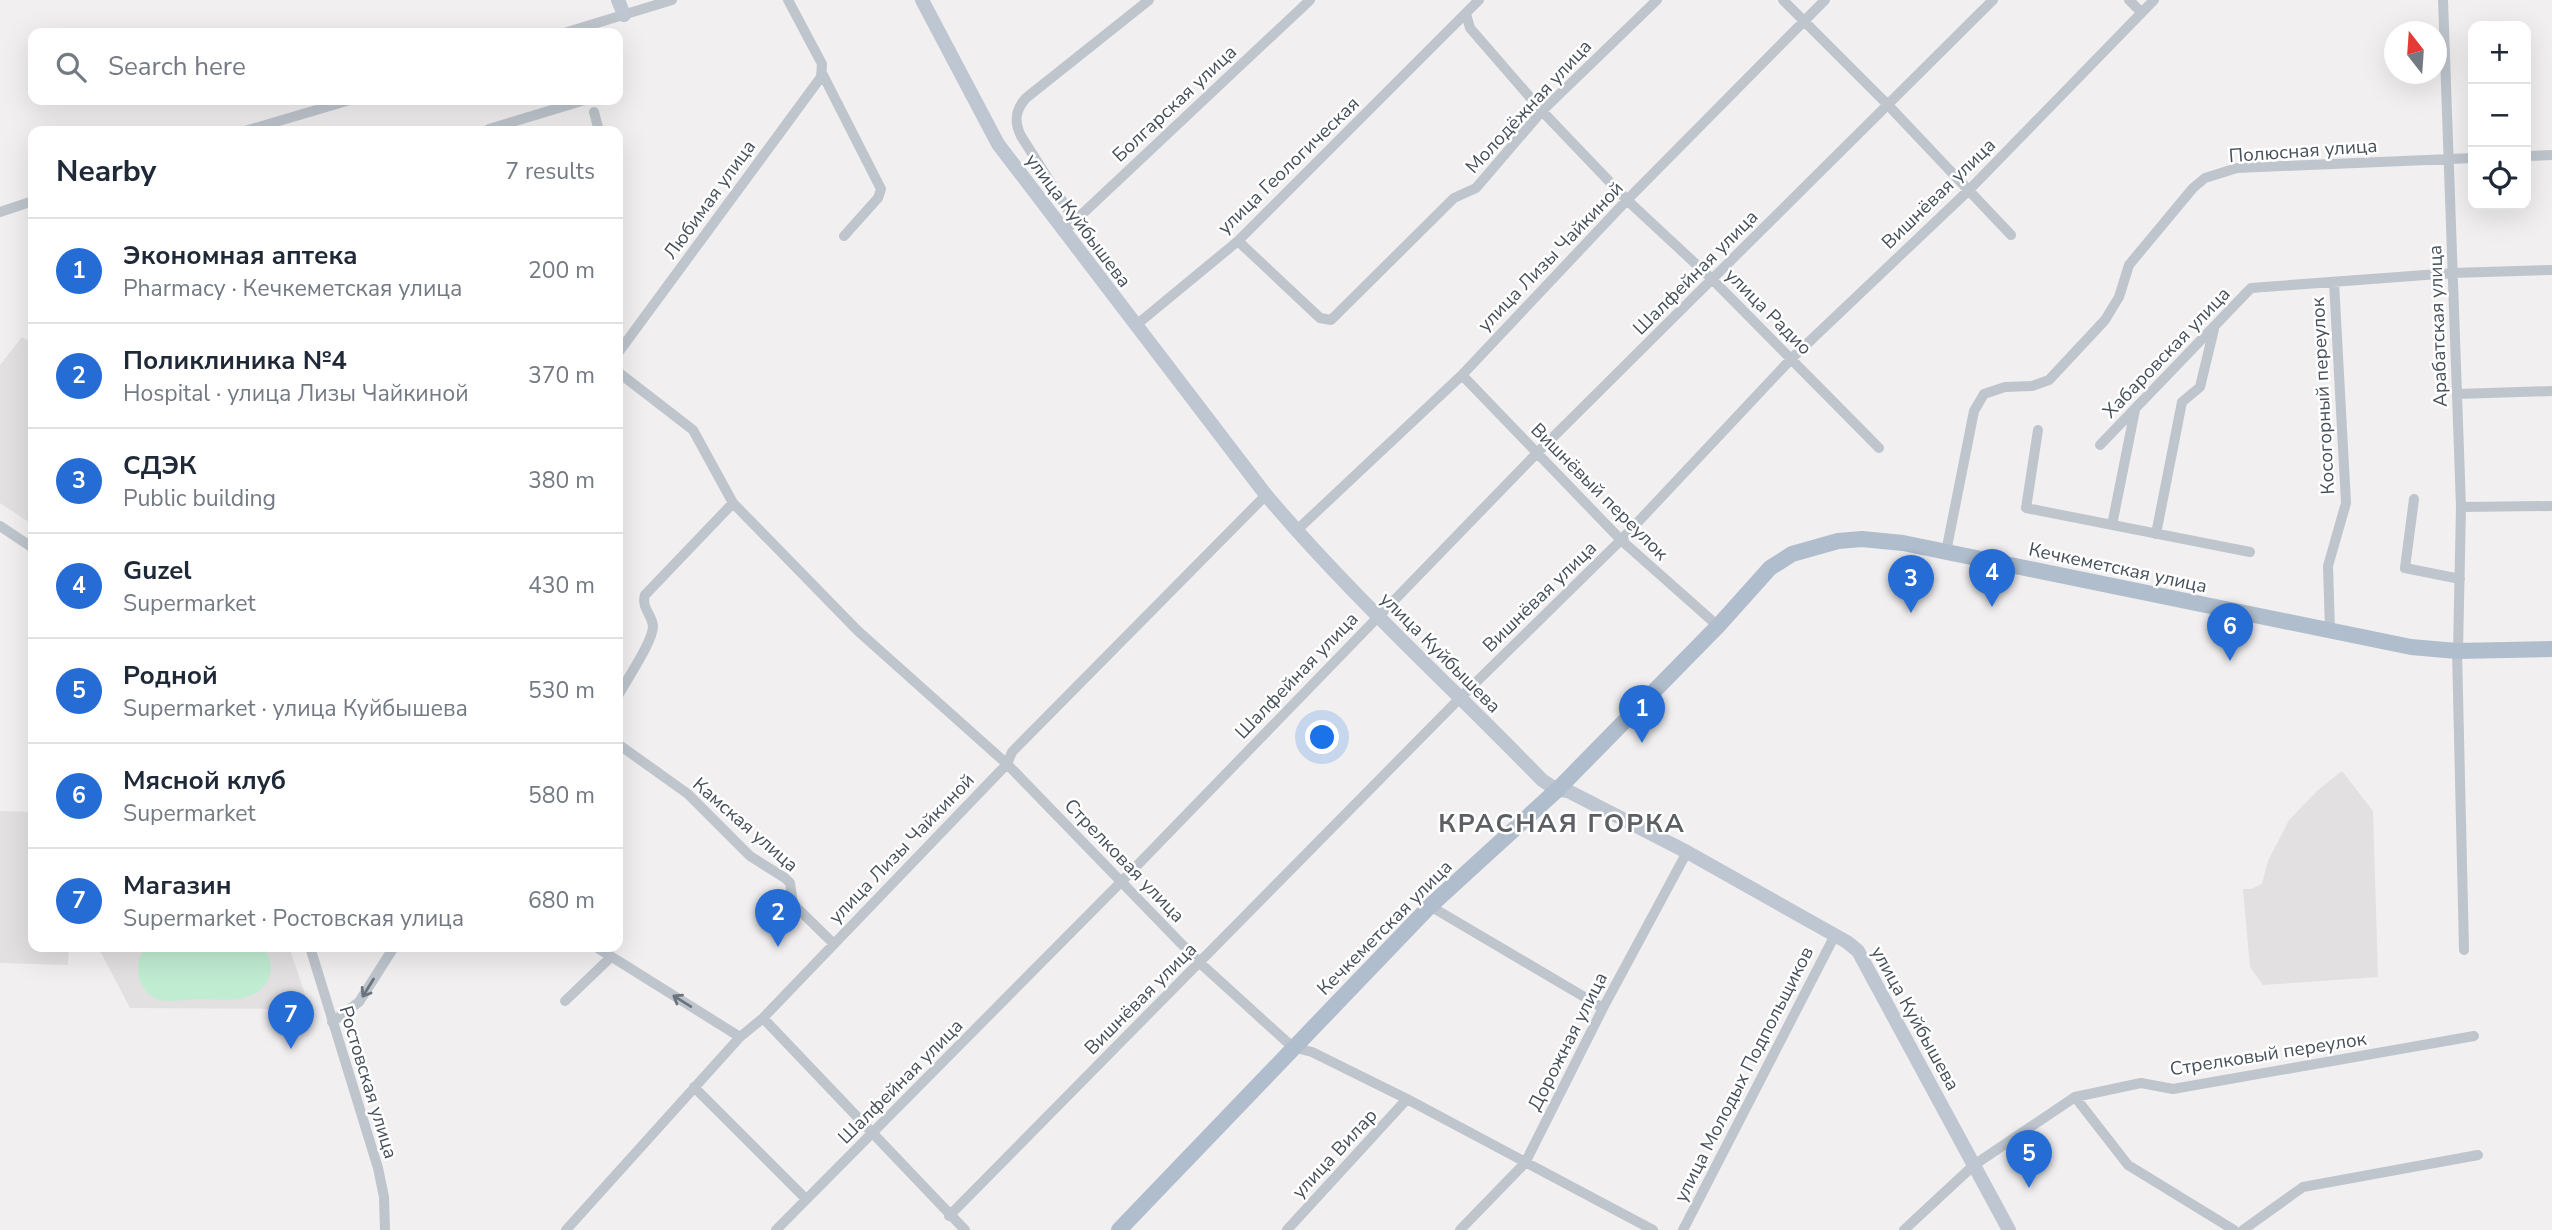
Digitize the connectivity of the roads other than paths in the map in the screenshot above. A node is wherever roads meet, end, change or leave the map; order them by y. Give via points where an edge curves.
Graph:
1 (618, 0) edge
2 (672, 0) edge
3 (788, 0) edge
4 (922, 0) edge
5 (1149, 0) edge
6 (1310, 0) edge
7 (1472, 0) edge
8 (1479, 0) edge
9 (1657, 0) edge
10 (1783, 0) edge
11 (1825, 0) edge
12 (1993, 0) edge
13 (2129, 0) edge
14 (2154, 0) edge
15 (2443, 0) edge
16 (2141, 12) junction
17 (624, 15) junction
18 (1462, 19) junction
19 (1803, 22) junction
20 (584, 28) edge
21 (822, 69) junction
22 (1887, 104) junction
23 (337, 105) edge
24 (568, 105) edge
25 (1542, 111) junction
26 (594, 112) dead end
27 (284, 126) edge
28 (499, 126) edge
29 (598, 126) edge
30 (2552, 155) edge
31 (2531, 156) edge
32 (2468, 158) edge
33 (2448, 159) junction
34 (1969, 190) junction
35 (1627, 200) junction
36 (28, 202) edge
37 (3, 208) edge
38 (1075, 221) junction
39 (1063, 232) junction
40 (2011, 235) dead end
41 (844, 236) dead end
42 (1238, 241) junction
43 (2552, 270) edge
44 (2452, 273) junction
45 (1713, 280) junction
46 (2334, 282) junction
47 (1135, 326) junction
48 (2214, 327) junction
49 (623, 346) edge
50 (1792, 358) junction
51 (1461, 375) junction
52 (623, 377) edge
53 (2552, 391) edge
54 (2457, 394) junction
55 (2136, 407) junction
56 (2038, 430) dead end
57 (2100, 445) dead end
58 (1879, 448) dead end
59 (1536, 454) junction
60 (1265, 495) junction
61 (2414, 499) dead end
62 (733, 503) junction
63 (2552, 506) edge
64 (2461, 507) junction
65 (2112, 525) junction
66 (0, 526) edge
67 (1296, 531) junction
68 (2156, 534) junction
69 (1621, 540) junction
70 (28, 545) edge
71 (1946, 552) junction
72 (2250, 552) dead end
73 (2460, 579) junction
74 (1377, 616) junction
75 (1718, 626) junction
76 (2330, 631) junction
77 (2552, 649) edge
78 (2458, 651) junction
79 (623, 687) edge
80 (1461, 697) junction
81 (623, 748) edge
82 (1007, 764) junction
83 (1557, 790) junction
84 (1687, 852) junction
85 (1122, 881) junction
86 (1430, 906) junction
87 (1835, 935) junction
88 (834, 944) junction
89 (2464, 950) dead end
90 (311, 952) edge
91 (391, 952) edge
92 (604, 952) edge
93 (611, 957) junction
94 (1200, 963) junction
95 (565, 1001) dead end
96 (1603, 1007) junction
97 (764, 1018) junction
98 (332, 1022) junction
99 (2474, 1036) dead end
100 (740, 1037) junction
101 (1296, 1048) junction
102 (694, 1087) junction
103 (2075, 1097) junction
104 (1407, 1100) junction
105 (875, 1132) junction
106 (2477, 1155) dead end
107 (1525, 1163) junction
108 (1974, 1165) junction
109 (806, 1199) junction
110 (949, 1216) junction
111 (786, 1220) junction
112 (385, 1230) edge
113 (566, 1230) edge
114 (776, 1230) edge
115 (795, 1230) edge
116 (965, 1230) edge
117 (1119, 1230) edge
118 (1287, 1230) edge
119 (1460, 1230) edge
120 (1653, 1230) edge
121 (1683, 1230) edge
122 (1903, 1230) edge
123 (2009, 1230) edge
124 (2234, 1230) edge
125 (2243, 1230) edge

1 - 17 main road
2 - 17 street
3 - 21 street
4 - 39 main road, улица Куйбышева via 998,144
5 - 38 street via 1026,98 1017,112 1021,136
6 - 38 street, Болгарская улица
7 - 18 street
8 - 18 street, улица Геологическая
9 - 25 street, Молодёжная улица
10 - 19 street
11 - 19 street, улица Лизы Чайкиной
12 - 22 street, Шалфейная улица
13 - 16 street
14 - 16 street, Вишнёвая улица
15 - 33 street, Арабатская улица
16 - 34 street, Вишнёвая улица
17 - 20 street
18 - 25 street, улица Радио
18 - 42 street, улица Геологическая
19 - 22 street
19 - 35 street, улица Лизы Чайкиной
21 - 41 street via 881,189
21 - 49 street, Любимая улица
22 - 34 street
22 - 45 street, Шалфейная улица
23 - 27 street
24 - 28 street
25 - 35 street, улица Радио
25 - 42 street, Молодёжная улица via 1476,188 1454,198 1331,320 1320,318
26 - 29 street
30 - 31 street
32 - 33 street, Полюсная улица
33 - 44 street, Арабатская улица
33 - 71 street, Полюсная улица via 2237,169 2205,178 2129,265 2119,297 2105,320 2049,380 1984,394 1974,411
34 - 40 street
34 - 50 street, Вишнёвая улица
35 - 45 street, улица Радио
35 - 51 street, улица Лизы Чайкиной
36 - 37 street
38 - 39 street, Болгарская улица
39 - 47 main road, улица Куйбышева
42 - 47 street, улица Геологическая
43 - 44 street, Хабаровская улица
44 - 46 street, Хабаровская улица
44 - 54 street, Арабатская улица
45 - 50 street, улица Радио
45 - 59 street, Шалфейная улица
46 - 48 street, Хабаровская улица via 2252,288
46 - 76 street, Косогорный переулок via 2346,503 2328,566
47 - 60 main road, улица Куйбышева
48 - 55 street, Хабаровская улица
48 - 68 street via 2200,387 2182,402
50 - 58 street, улица Радио
50 - 69 street, Вишнёвая улица
51 - 59 street, Вишнёвый переулок
51 - 67 street, улица Лизы Чайкиной
52 - 62 street, Стрелковая улица via 693,430
53 - 54 street
54 - 64 street, Арабатская улица
55 - 57 street, Хабаровская улица
55 - 65 street
56 - 65 street via 2025,508
59 - 69 street, Вишнёвый переулок
59 - 74 street, Шалфейная улица
60 - 67 main road, улица Куйбышева
60 - 82 street, улица Лизы Чайкиной via 1012,752
61 - 73 street via 2404,568
62 - 79 street via 645,595 643,604 652,633
62 - 82 street, Стрелковая улица via 858,631
63 - 64 street
64 - 73 street, Арабатская улица
65 - 68 street
66 - 70 street
67 - 74 main road, улица Куйбышева
68 - 72 street
69 - 75 street, Вишнёвый переулок
69 - 80 street, Вишнёвая улица
71 - 75 main road, Кечкеметская улица via 1862,538 1815,546 1770,568
71 - 76 main road, Кечкеметская улица
73 - 78 street, Арабатская улица
74 - 80 main road, улица Куйбышева
74 - 85 street, Шалфейная улица
75 - 83 main road, Кечкеметская улица
76 - 78 main road, Кечкеметская улица
77 - 78 main road, Кечкеметская улица
78 - 89 street, Арабатская улица
80 - 83 main road, улица Куйбышева
80 - 94 street, Вишнёвая улица
81 - 88 street, Камская улица via 688,794 750,856 785,878 793,904
82 - 85 street, Стрелковая улица
82 - 88 street, улица Лизы Чайкиной
83 - 84 main road, улица Куйбышева via 1568,791
83 - 86 main road, Кечкеметская улица
84 - 87 main road, улица Куйбышева
84 - 96 street, Дорожная улица
85 - 94 street, Стрелковая улица
85 - 105 street, Шалфейная улица
86 - 96 street
86 - 101 main road, Кечкеметская улица
87 - 108 main road, улица Куйбышева via 1858,951
87 - 121 street, улица Молодых Подпольщиков
88 - 97 street, улица Лизы Чайкиной
90 - 98 street, Ростовская улица
91 -> 98 street via 359,1002
92 - 93 street
93 - 95 street
100 -> 93 street
94 - 101 street, Стрелковая улица
94 - 110 street, Вишнёвая улица
96 - 107 street, Дорожная улица
97 - 100 street, улица Лизы Чайкиной
97 - 105 street
98 - 112 street, Ростовская улица via 378,1168
99 - 103 street, Стрелковый переулок via 2173,1089 2141,1083
100 - 102 street, улица Лизы Чайкиной
101 - 104 street, Стрелковая улица
101 - 117 main road, Кечкеметская улица
102 - 109 street
102 - 113 street, улица Лизы Чайкиной
103 - 108 street, Стрелковый переулок
103 - 124 street via 2128,1165
104 - 107 street, Стрелковая улица
104 - 118 street, улица Вилар
105 - 109 street, Шалфейная улица
105 - 110 street
106 - 125 street via 2303,1187
107 - 119 street, Дорожная улица
107 - 120 street, Стрелковая улица
108 - 122 street, Стрелковый переулок
108 - 123 main road, улица Куйбышева
109 - 111 street, Шалфейная улица
110 - 116 street
111 - 114 street, Шалфейная улица
111 - 115 street

